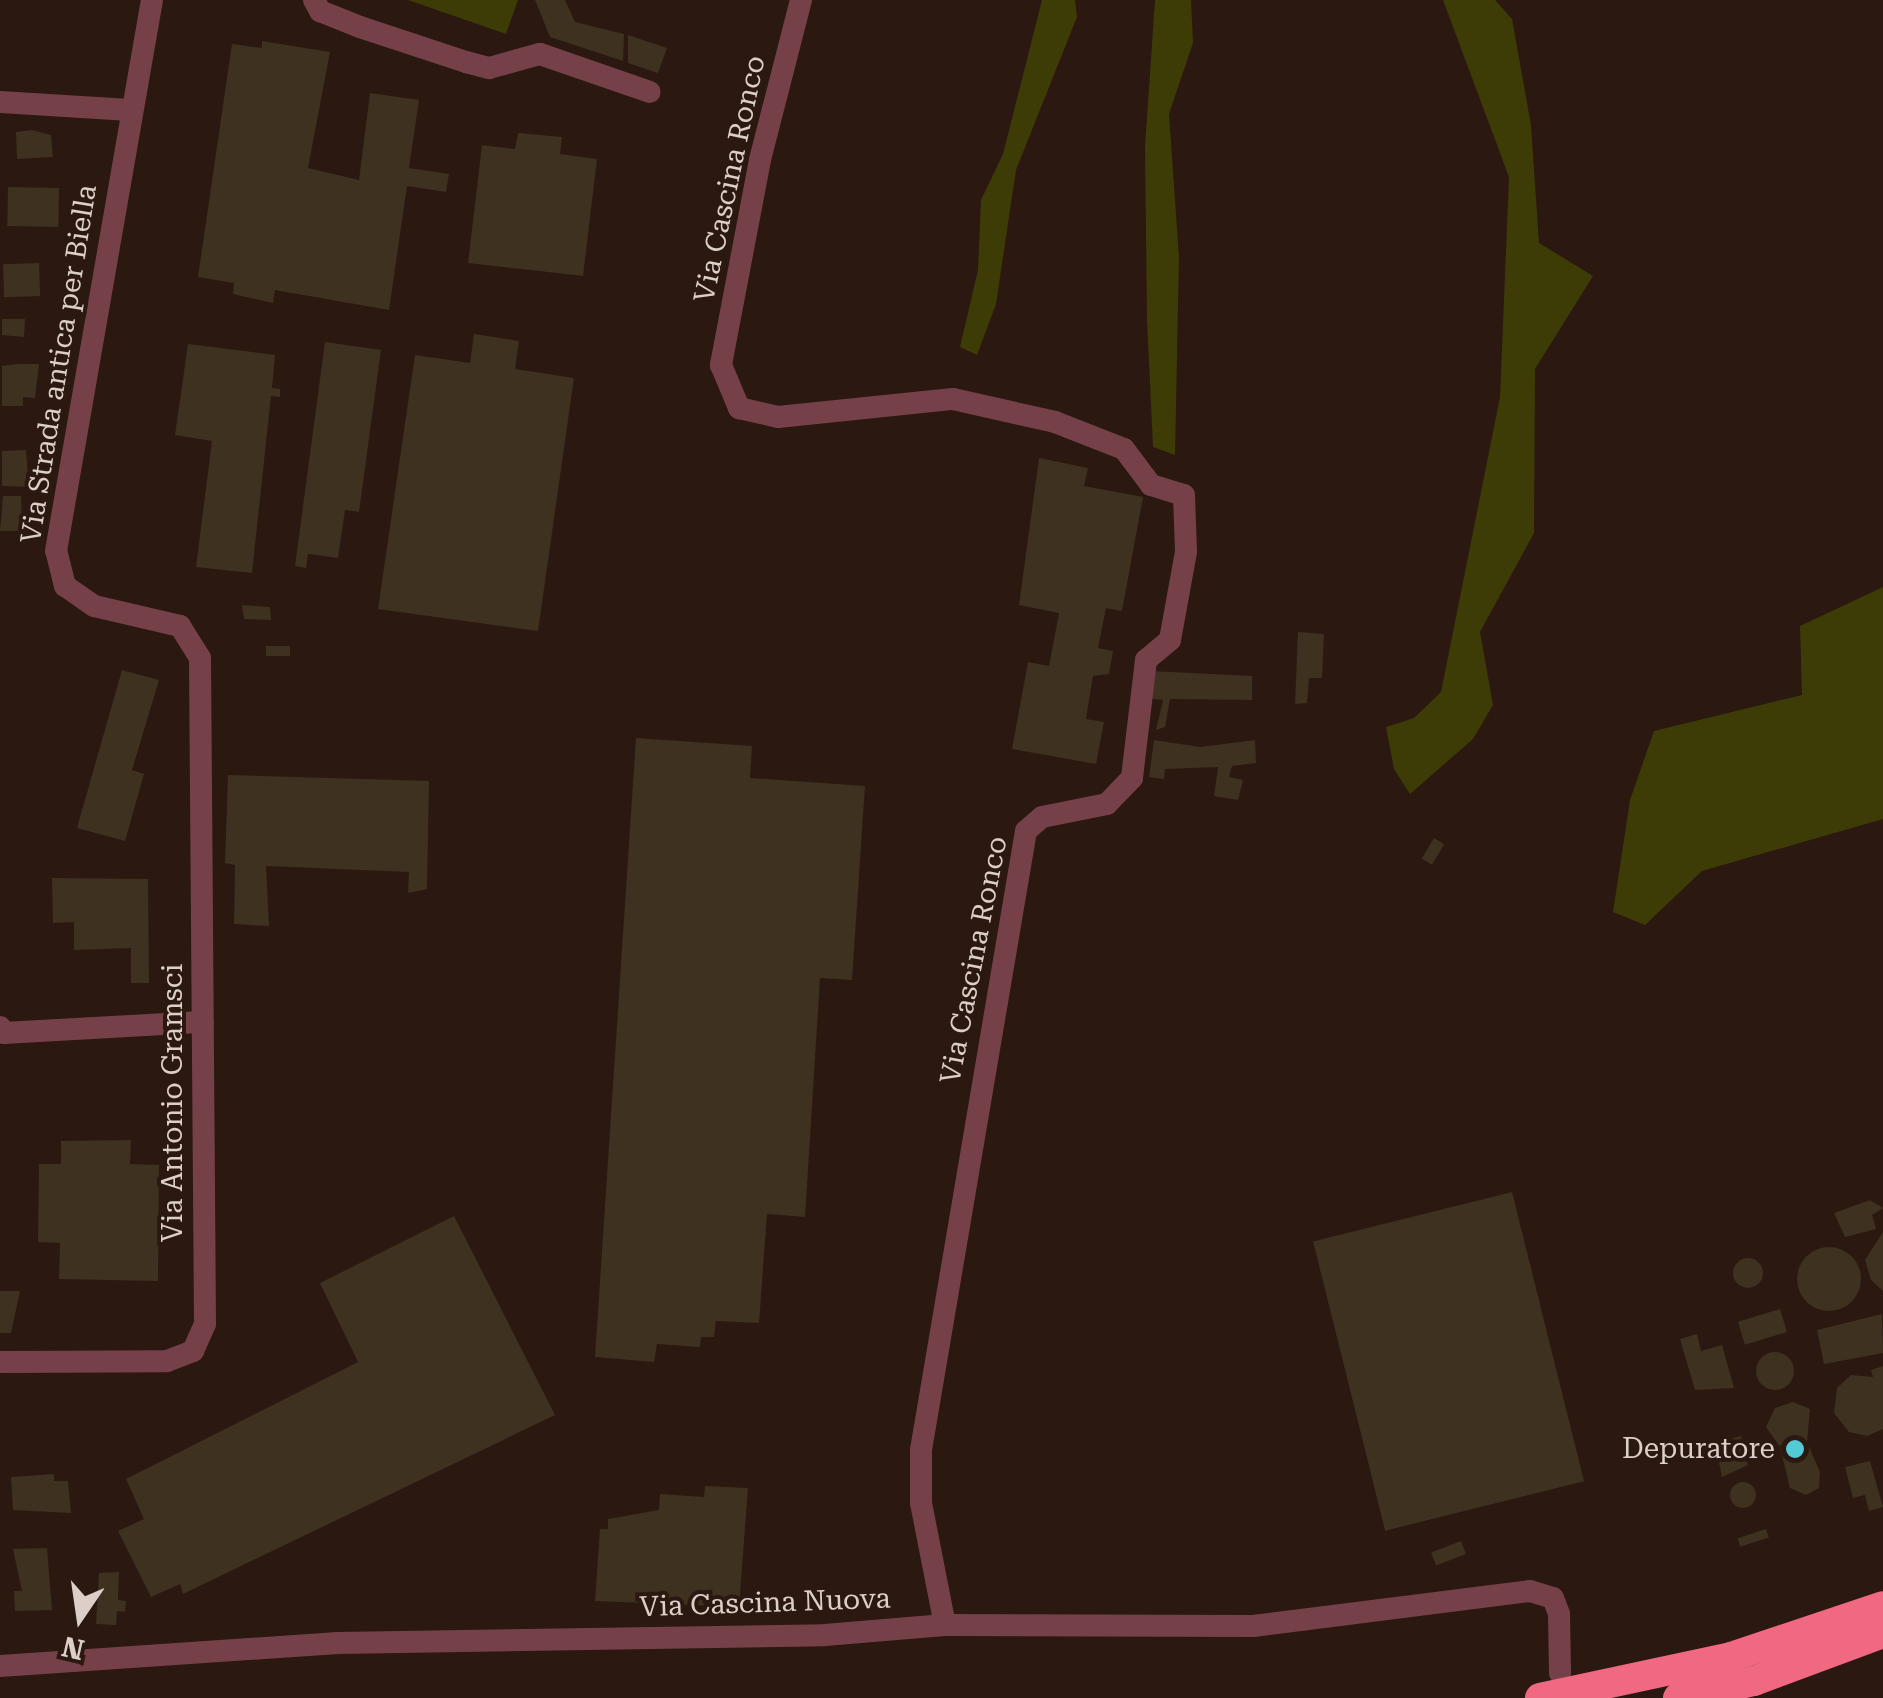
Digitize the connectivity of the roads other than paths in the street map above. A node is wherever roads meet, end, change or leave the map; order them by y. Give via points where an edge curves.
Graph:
1 (152, 0) edge
2 (314, 0) edge
3 (800, 0) edge
4 (650, 92) dead end
5 (0, 102) edge
6 (130, 110) junction
7 (200, 658) joint
8 (203, 1022) junction
9 (0, 1027) edge
10 (0, 1362) edge
11 (1883, 1606) edge
12 (946, 1625) junction
13 (1883, 1633) edge
14 (0, 1666) edge
15 (1560, 1673) dead end
16 (1540, 1698) edge
17 (1678, 1698) edge

1 - 6 street, Via Strada antica per Biella
2 - 4 street via 320,10 360,27 466,62 489,68 540,54
3 - 12 street, Via Cascina Ronco via 760,160 721,365 739,408 778,417 953,399 1056,422 1124,449 1151,484 1184,495 1186,552 1170,640 1146,660 1132,778 1107,804 1042,817 1026,831 922,1450 921,1503
5 - 6 street
6 - 7 street, Via Strada antica per Biella via 56,551 65,586 94,606 180,626
7 - 8 street, Via Antonio Gramsci
8 - 9 street via 4,1032
8 - 10 street, Via Antonio Gramsci via 205,1324 193,1351 166,1361
11 - 16 highway via 1731,1657
12 - 14 street, Via Cascina Nuova via 825,1634 303,1645
12 - 15 street, Via Cascina Nuova via 1254,1626 1530,1591 1553,1598 1559,1614
13 - 17 highway via 1754,1681

